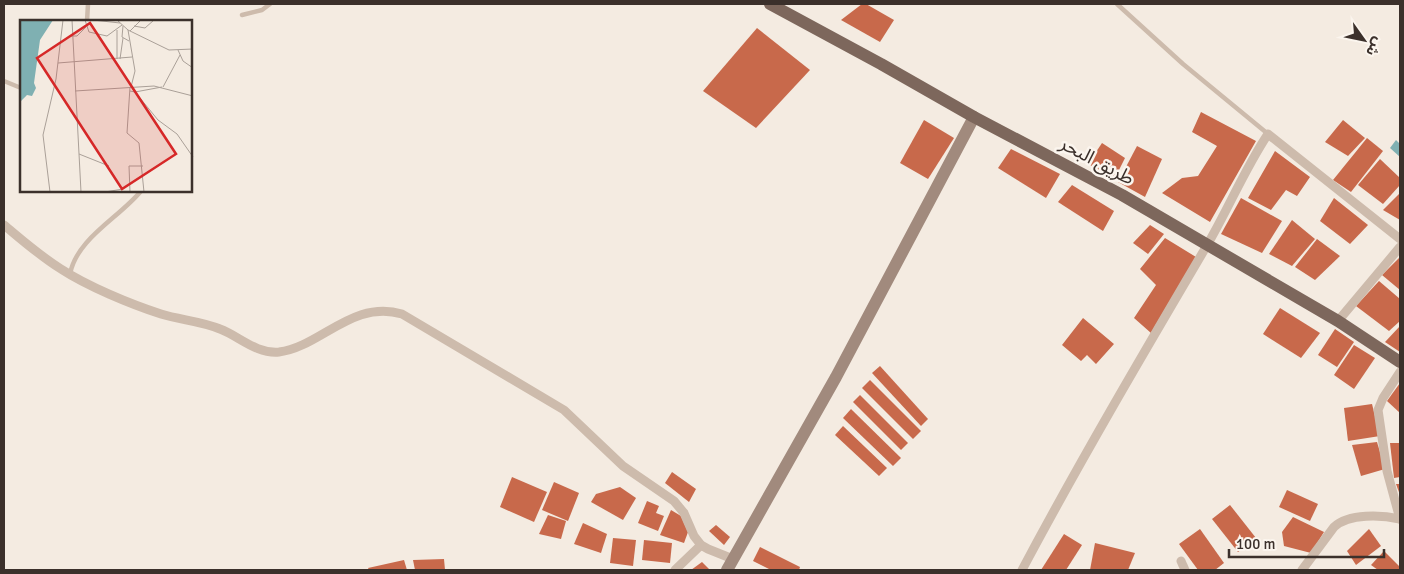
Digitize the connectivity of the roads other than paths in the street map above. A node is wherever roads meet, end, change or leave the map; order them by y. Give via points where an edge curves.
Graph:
1 (88, 4) edge
2 (270, 4) edge
3 (770, 4) edge
4 (1118, 4) edge
5 (242, 15) dead end
6 (87, 20) edge
7 (4, 81) edge
8 (20, 88) edge
9 (974, 117) junction
10 (1268, 134) junction
11 (140, 192) edge
12 (4, 225) edge
13 (1400, 239) edge
14 (1208, 244) junction
15 (1400, 247) edge
16 (70, 275) junction
17 (1338, 322) junction
18 (1400, 362) edge
19 (1400, 372) edge
20 (1400, 519) edge
21 (701, 545) junction
22 (1181, 561) dead end
23 (730, 567) edge
24 (676, 570) edge
25 (1022, 570) edge
26 (1185, 570) edge
27 (1302, 570) edge

1 - 6 lane
2 - 5 lane via 262,10
3 - 9 main road, طريق البحر
4 - 10 lane via 1183,64
7 - 8 lane
9 - 14 main road, طريق البحر
9 - 23 street via 846,359
10 - 13 street
10 - 14 street
11 - 16 lane via 131,204 84,244 72,263
12 - 16 street
14 - 17 main road, طريق البحر
14 - 25 street
15 - 17 street
16 - 21 street via 152,311 213,326 272,352 291,349 364,314 389,311 402,314 564,410 623,466 674,500
17 - 18 main road, طريق البحر
19 - 20 street via 1378,410 1387,471
20 - 27 street via 1380,516 1340,522
21 - 23 street
21 - 24 street
22 - 26 street

